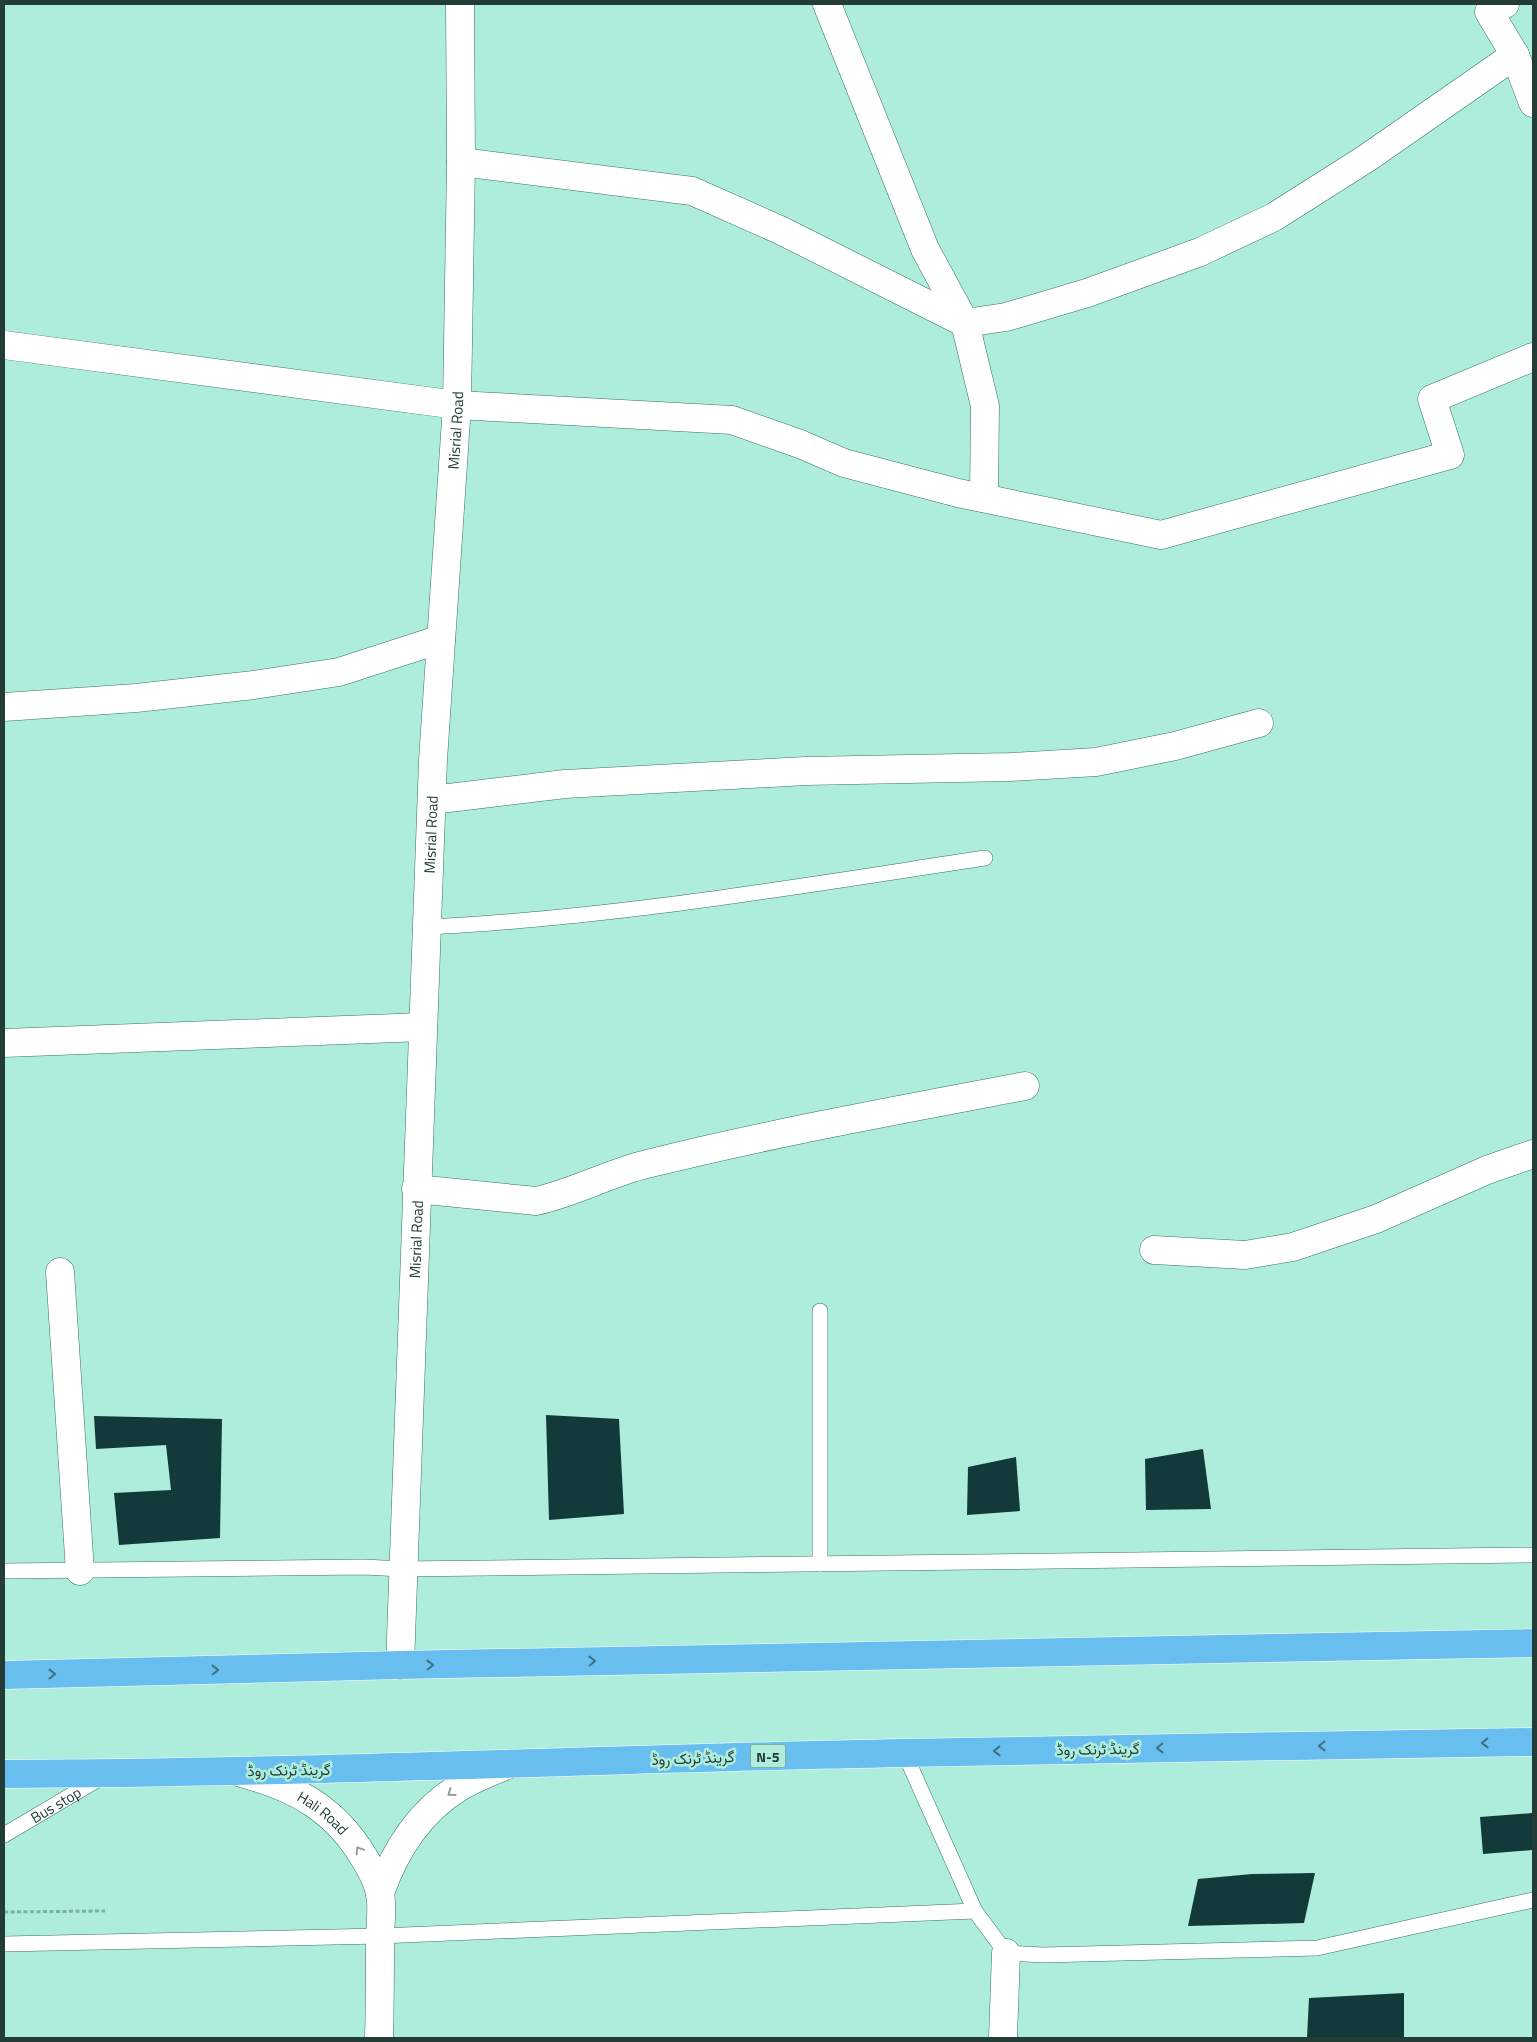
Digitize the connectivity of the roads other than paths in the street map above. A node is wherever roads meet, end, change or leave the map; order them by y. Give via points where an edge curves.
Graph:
1 (460, 4) edge
2 (826, 4) edge
3 (1493, 6) edge
4 (1515, 55) junction
5 (1533, 102) edge
6 (462, 162) junction
7 (965, 323) junction
8 (4, 345) edge
9 (1533, 357) edge
10 (457, 405) junction
11 (984, 498) junction
12 (441, 640) junction
13 (4, 707) edge
14 (1259, 723) dead end
15 (432, 800) junction
16 (985, 858) dead end
17 (426, 927) junction
18 (423, 1027) junction
19 (4, 1043) edge
20 (1025, 1086) dead end
21 (1533, 1154) edge
22 (416, 1189) junction
23 (1154, 1250) dead end
24 (60, 1272) dead end
25 (820, 1312) dead end
26 (1533, 1555) edge
27 (820, 1564) junction
28 (402, 1569) junction
29 (4, 1571) edge
30 (80, 1571) junction
31 (1533, 1643) edge
32 (400, 1665) junction
33 (4, 1675) edge
34 (1533, 1742) edge
35 (904, 1752) junction
36 (510, 1764) junction
37 (232, 1771) junction
38 (4, 1774) edge
39 (108, 1774) junction
40 (4, 1834) edge
41 (380, 1894) junction
42 (1533, 1900) edge
43 (975, 1911) junction
44 (380, 1936) junction
45 (4, 1944) edge
46 (1006, 1953) junction
47 (379, 2038) edge
48 (1003, 2038) edge

1 - 6 street, Misrial Road
2 - 7 street via 926,249
3 - 4 street
4 - 5 street
4 - 7 street via 1367,158 1274,217 1200,252 1087,293 1006,317
6 - 7 street via 692,191 780,230
6 - 10 street, Misrial Road
7 - 11 street via 985,406
8 - 10 street
9 - 11 street via 1432,398 1450,455 1161,535
10 - 11 street via 732,420 844,463
10 - 12 street, Misrial Road
12 - 13 street via 339,672 254,685
12 - 15 street, Misrial Road
14 - 15 street via 1175,746 1096,762 806,771 565,784
15 - 17 street, Misrial Road
16 - 17 lane via 661,905 501,924
17 - 18 street, Misrial Road
18 - 19 street
18 - 22 street, Misrial Road
20 - 22 street via 848,1119 674,1157 634,1167 536,1201
21 - 23 street via 1487,1170 1376,1219 1293,1247 1245,1255
22 - 28 street, Misrial Road
24 - 30 street
25 - 27 lane
26 - 27 lane
27 - 28 lane
28 - 30 lane
28 - 32 street, Misrial Road
29 - 30 lane
32 -> 31 highway
33 -> 32 highway
34 -> 35 highway, گرینڈ ٹرنک روڈ / N-5
35 - 36 highway, گرینڈ ٹرنک روڈ / N-5
35 - 43 lane
36 - 37 highway, گرینڈ ٹرنک روڈ / N-5
36 -> 41 street, Hali Road via 459,1788 436,1804 401,1844 388,1868
37 - 39 highway, گرینڈ ٹرنک روڈ / N-5
41 -> 37 street, Hali Road via 356,1843 316,1804 283,1786
38 - 39 highway, گرینڈ ٹرنک روڈ / N-5
39 - 40 lane, Bus stop
41 - 44 street, Hali Road
42 - 46 lane via 1317,1948 1043,1955
43 - 44 lane
43 - 46 lane
44 - 45 lane
44 - 47 street, Hali Road
46 - 48 street

